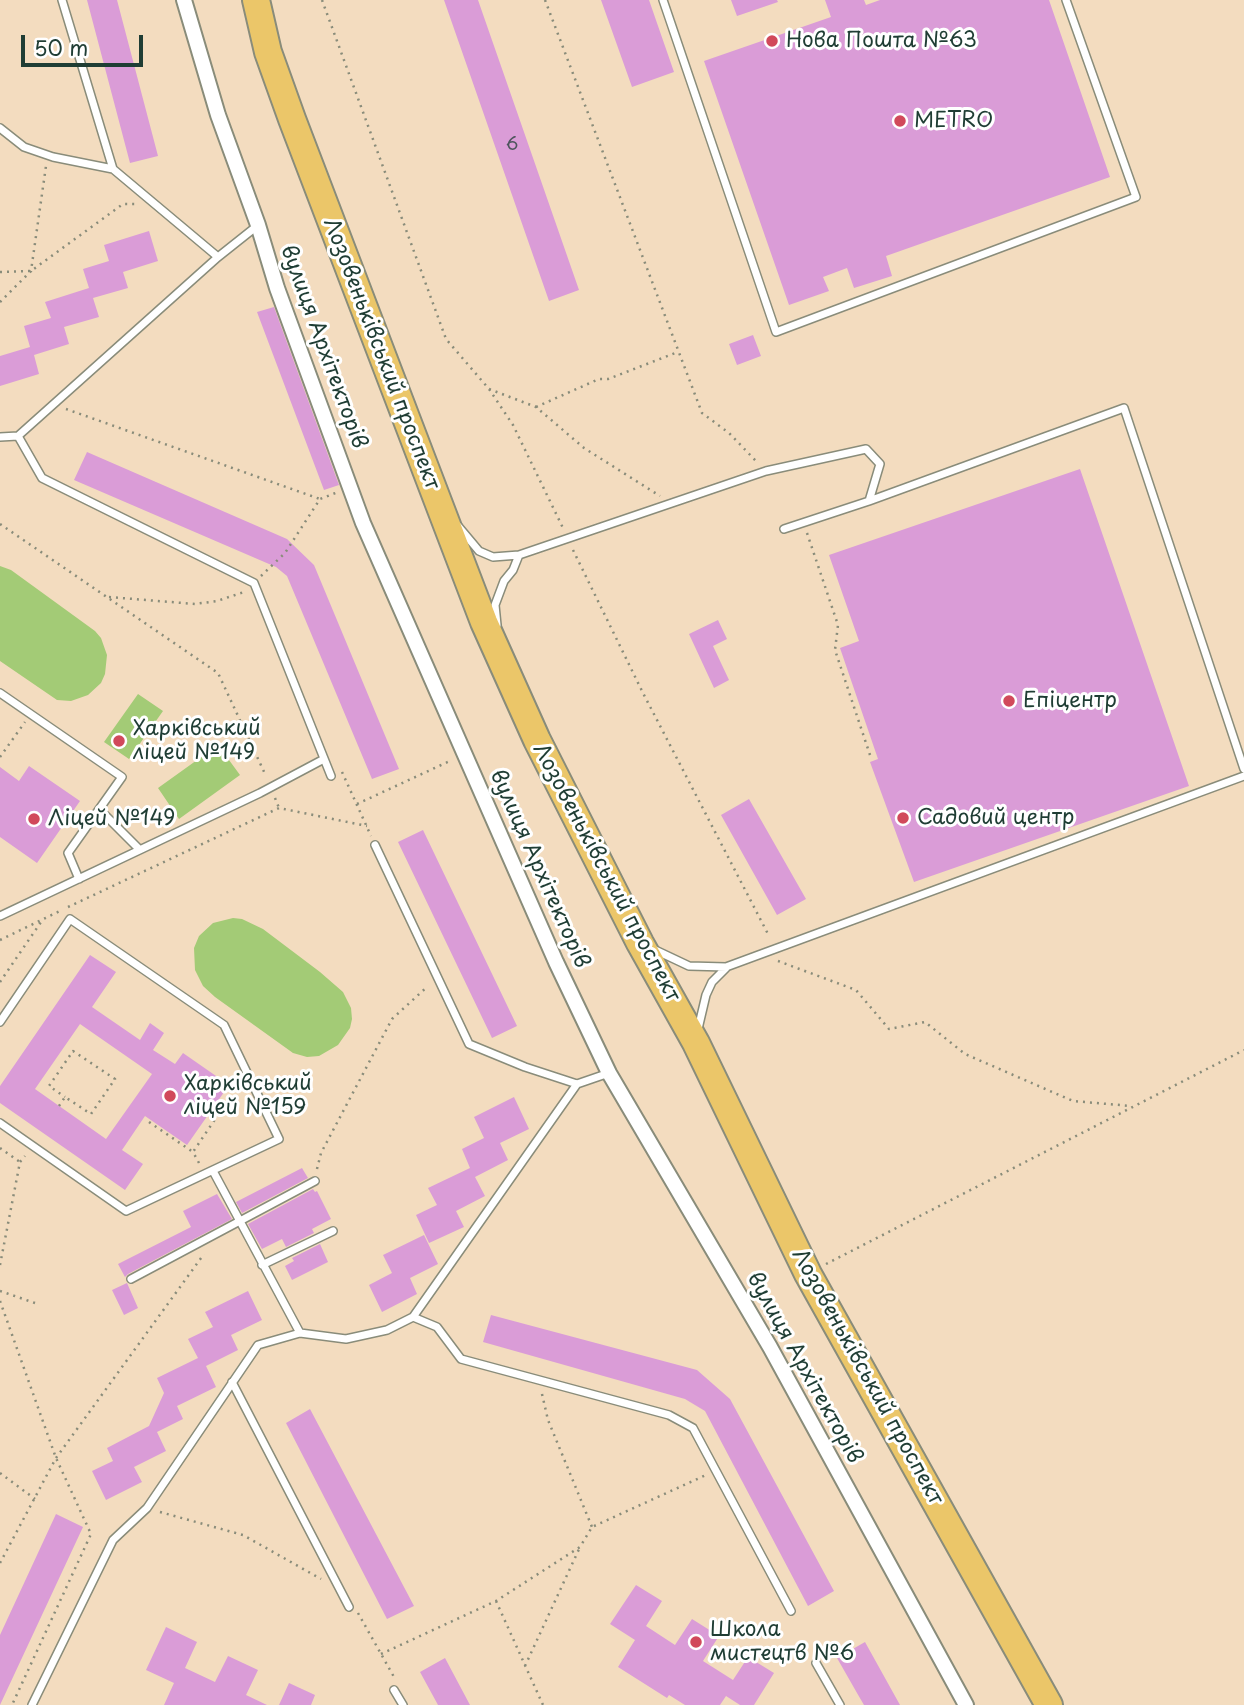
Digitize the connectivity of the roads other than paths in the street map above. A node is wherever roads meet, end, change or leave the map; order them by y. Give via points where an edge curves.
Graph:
1 (62, 0) edge
2 (184, 0) edge
3 (256, 0) edge
4 (663, 0) edge
5 (1066, 0) edge
6 (0, 128) edge
7 (113, 169) junction
8 (258, 225) junction
9 (218, 257) junction
10 (18, 436) junction
11 (0, 437) edge
12 (418, 450) junction
13 (444, 493) dead end
14 (869, 502) junction
15 (454, 516) dead end
16 (783, 529) dead end
17 (519, 555) junction
18 (501, 638) dead end
19 (510, 657) dead end
20 (0, 692) edge
21 (537, 740) junction
22 (324, 759) junction
23 (1244, 769) edge
24 (331, 776) road end
25 (1244, 776) edge
26 (99, 809) junction
27 (375, 845) road end
28 (139, 849) junction
29 (79, 878) junction
30 (0, 916) edge
31 (640, 943) junction
32 (726, 967) junction
33 (0, 1022) edge
34 (696, 1043) junction
35 (609, 1073) junction
36 (577, 1084) junction
37 (0, 1123) edge
38 (209, 1173) junction
39 (315, 1181) road end
40 (239, 1221) junction
41 (332, 1231) dead end
42 (261, 1265) junction
43 (131, 1279) dead end
44 (413, 1317) junction
45 (300, 1333) junction
46 (232, 1382) junction
47 (349, 1607) road end
48 (791, 1611) dead end
49 (816, 1663) dead end
50 (394, 1690) road end
51 (32, 1705) edge
52 (403, 1705) edge
53 (840, 1705) edge
54 (966, 1705) edge
55 (1049, 1705) edge

1 - 7 lane
2 - 8 street, вулиця Архітекторів via 218,115
3 - 12 highway, Лозовеньківський проспект via 268,52 292,119
4 - 5 lane via 776,332 1136,197
6 - 7 lane via 24,147
7 - 9 lane
8 - 9 lane
8 - 35 street, вулиця Архітекторів via 363,523
9 - 10 lane
10 - 11 lane
10 - 22 lane via 42,478 254,583
12 - 13 lane via 430,459
12 - 21 highway, Лозовеньківський проспект via 484,622
14 - 16 lane
14 - 17 lane via 880,464 866,449 765,471
14 - 23 lane via 1124,408
15 - 17 lane via 479,551 493,557
17 - 18 lane via 495,605
19 - 21 lane via 533,709
20 - 26 lane via 122,776
21 - 31 highway, Лозовеньківський проспект
22 - 24 lane
22 - 28 lane
25 - 32 lane
26 - 28 lane
26 - 29 lane via 68,853
27 - 36 lane via 468,1044
28 - 29 lane
29 - 30 lane
31 - 32 lane via 689,966
31 - 34 highway, Лозовеньківський проспект
32 - 34 lane via 706,995
33 - 38 lane via 69,919 224,1025 279,1139
34 - 55 highway, Лозовеньківський проспект via 808,1274
35 - 36 lane
35 - 54 street, вулиця Архітекторів via 770,1347
36 - 44 lane
37 - 38 lane via 126,1211
38 - 40 lane
39 - 40 lane
40 - 42 lane
40 - 43 lane
41 - 42 lane
42 - 45 lane
44 - 45 lane via 346,1339
44 - 48 lane via 437,1327 461,1359 669,1415 692,1427
45 - 46 lane via 258,1345
46 - 47 lane
46 - 51 lane via 147,1508 113,1540
49 - 53 lane
50 - 52 lane

